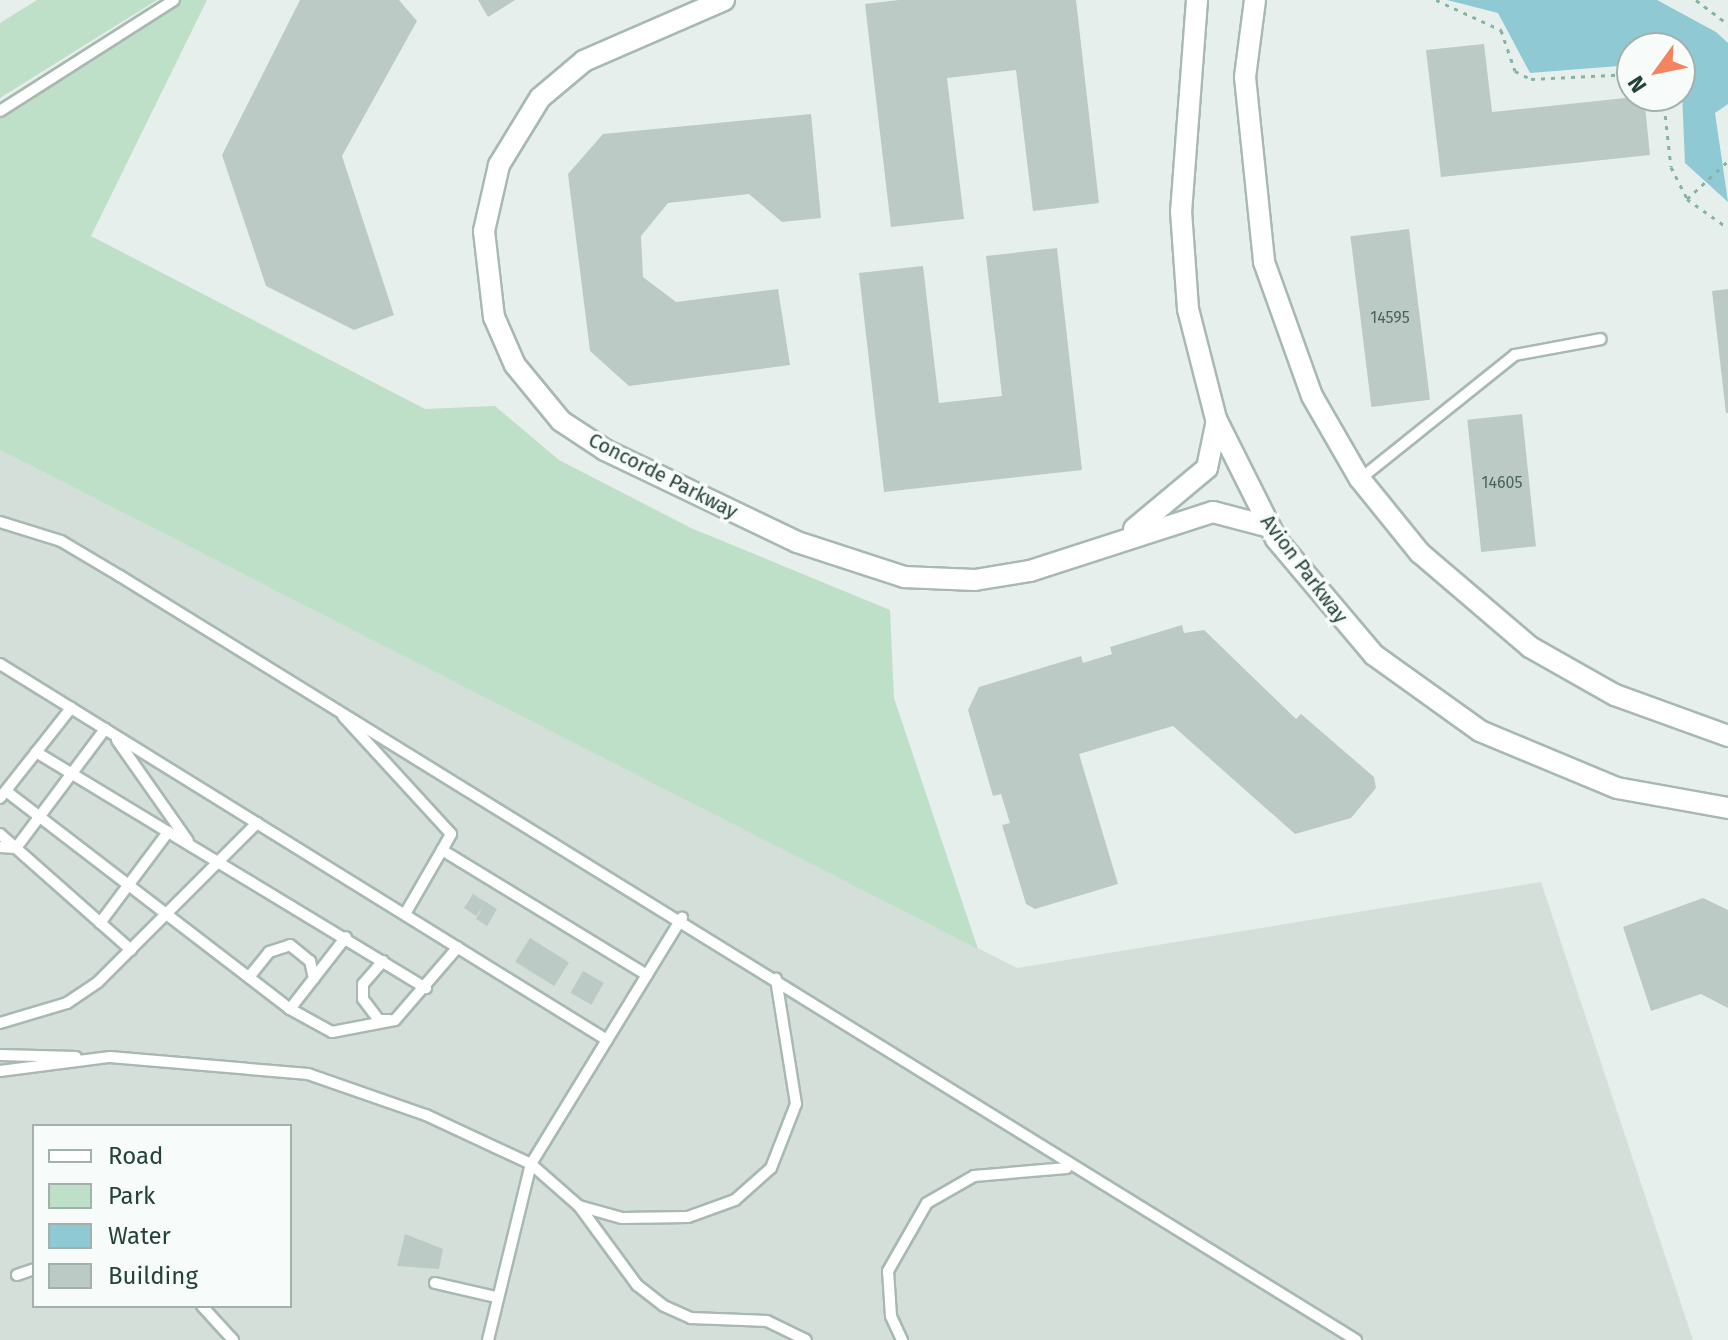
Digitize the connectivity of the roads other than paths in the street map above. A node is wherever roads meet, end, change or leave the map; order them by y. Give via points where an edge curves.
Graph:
1 (174, 0) edge
2 (724, 0) edge
3 (1197, 0) edge
4 (1255, 0) edge
5 (0, 111) edge
6 (1601, 339) dead end
7 (1216, 419) junction
8 (1360, 479) junction
9 (0, 522) edge
10 (1270, 527) junction
11 (1128, 534) junction
12 (0, 664) edge
13 (334, 707) junction
14 (71, 708) junction
15 (110, 732) junction
16 (1728, 736) edge
17 (36, 752) junction
18 (74, 775) junction
19 (3, 795) edge
20 (1728, 808) edge
21 (41, 818) junction
22 (257, 823) junction
23 (168, 832) junction
24 (0, 834) edge
25 (189, 842) junction
26 (0, 847) edge
27 (16, 848) junction
28 (442, 850) junction
29 (222, 858) junction
30 (129, 885) junction
31 (167, 914) junction
32 (405, 914) junction
33 (682, 918) junction
34 (100, 923) junction
35 (346, 937) junction
36 (458, 947) junction
37 (131, 950) junction
38 (383, 961) junction
39 (647, 975) junction
40 (249, 977) junction
41 (314, 979) junction
42 (776, 979) junction
43 (426, 988) junction
44 (290, 1009) junction
45 (395, 1020) junction
46 (0, 1023) edge
47 (607, 1040) junction
48 (0, 1055) edge
49 (110, 1057) junction
50 (0, 1071) edge
51 (531, 1164) junction
52 (1069, 1167) junction
53 (579, 1206) junction
54 (32, 1270) edge
55 (17, 1275) dead end
56 (435, 1283) dead end
57 (496, 1297) junction
58 (204, 1308) edge
59 (233, 1340) edge
60 (488, 1340) edge
61 (806, 1340) edge
62 (902, 1340) edge
63 (1356, 1340) edge

1 - 5 lane
2 - 11 street, Concorde Parkway via 584,61 540,98 508,146 489,197 484,263 494,317 527,383 561,421 605,450 878,572 934,580 1004,577
3 - 7 street, Avion Parkway via 1182,261
4 - 8 street via 1245,77 1264,262 1305,382
6 - 8 lane via 1515,355
7 - 10 street, Avion Parkway
7 - 11 street, Concorde Parkway via 1207,468
8 - 16 street via 1420,553 1530,647 1615,695
9 - 13 lane via 61,541
10 - 11 street, Concorde Parkway via 1229,511
10 - 20 street, Avion Parkway via 1319,596 1374,655 1480,731 1617,788
12 - 14 lane
13 - 28 lane via 451,834
13 - 33 lane
14 - 15 lane
14 - 17 lane
15 - 18 lane
15 - 22 lane
15 - 25 lane
17 - 18 lane
17 - 19 lane
18 - 21 lane
18 - 23 lane
19 - 21 lane
21 - 27 lane
21 - 30 lane
22 - 29 lane
22 - 32 lane
23 - 25 lane
23 - 30 lane
24 - 27 lane
25 - 29 lane
26 - 27 lane
27 - 34 lane
28 - 32 lane
28 - 39 lane
29 - 31 lane
29 - 35 lane
30 - 31 lane
30 - 34 lane
31 - 37 lane
31 - 40 lane
32 - 36 lane
33 - 39 lane
33 - 42 lane
34 - 37 lane
35 - 38 lane
35 - 41 lane
36 - 43 lane
36 - 47 lane
37 - 46 lane via 67,1003
38 - 43 lane
38 - 45 lane via 363,984 363,999 379,1020
39 - 47 lane
40 - 41 lane via 269,952 290,945 310,961
40 - 44 lane
41 - 44 lane
42 - 52 lane
42 - 53 lane via 796,1104 771,1168 735,1200 688,1217 622,1218
43 - 45 lane
44 - 45 lane via 332,1032
47 - 51 lane
48 - 49 lane
49 - 50 lane
49 - 51 lane via 308,1074 426,1115
51 - 53 lane
51 - 57 lane
52 - 62 lane via 974,1176 927,1203 888,1271 891,1316
52 - 63 lane
53 - 61 lane via 637,1285 664,1306 691,1318 767,1321
54 - 55 lane
56 - 57 lane
57 - 60 lane
58 - 59 lane

